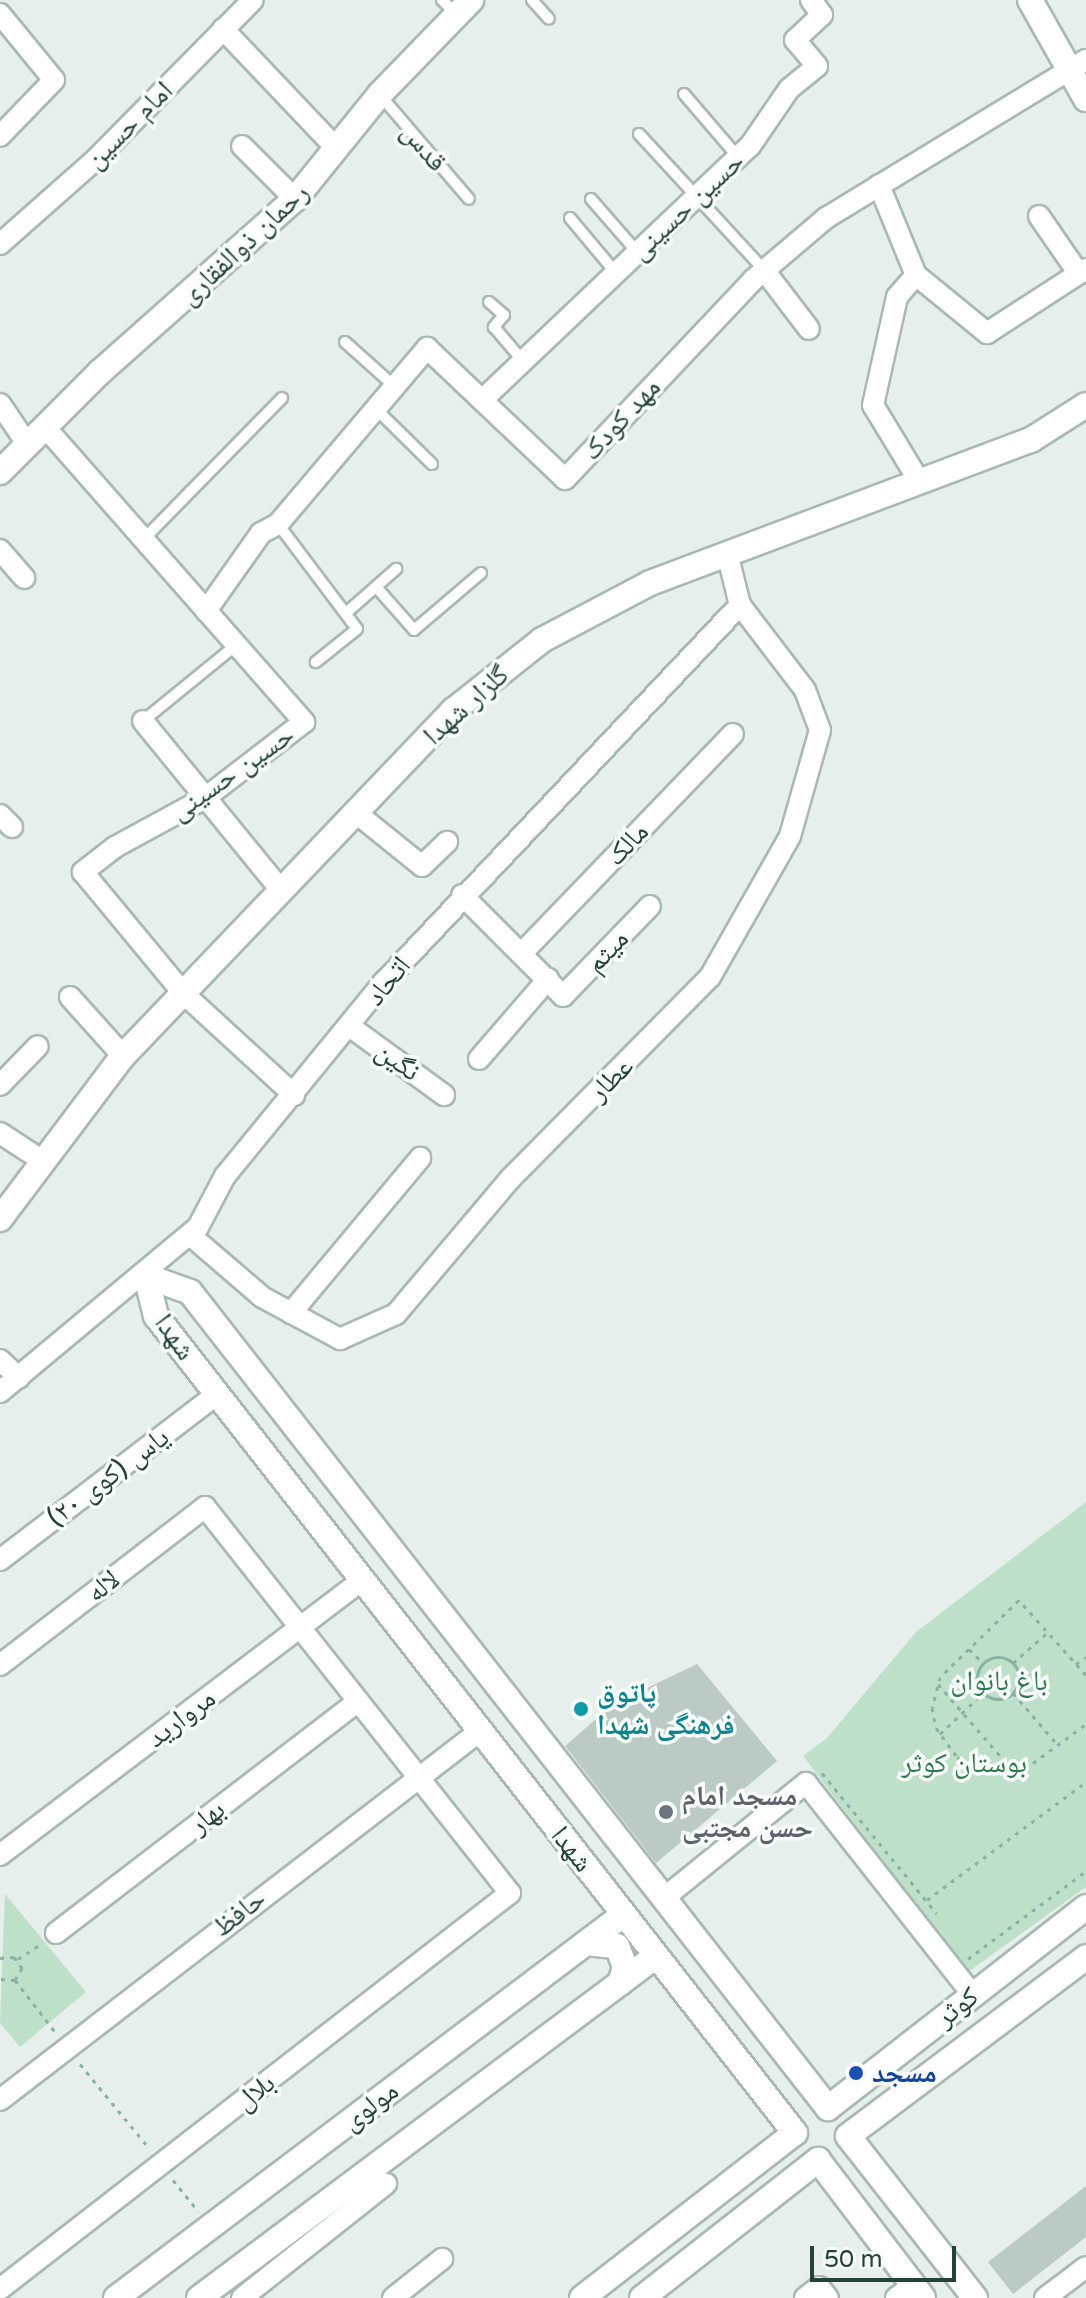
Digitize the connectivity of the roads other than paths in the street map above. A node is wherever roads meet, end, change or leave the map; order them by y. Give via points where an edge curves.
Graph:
1 (532, 0) edge
2 (811, 0) edge
3 (1030, 0) edge
4 (247, 2) edge
5 (457, 5) edge
6 (0, 14) edge
7 (549, 19) dead end
8 (223, 29) junction
9 (1077, 65) edge
10 (380, 94) junction
11 (684, 94) dead end
12 (1086, 99) edge
13 (639, 134) dead end
14 (0, 136) edge
15 (242, 146) dead end
16 (336, 148) junction
17 (738, 157) junction
18 (879, 185) junction
19 (699, 194) junction
20 (295, 199) junction
21 (469, 199) dead end
22 (591, 199) dead end
23 (1039, 216) dead end
24 (570, 218) dead end
25 (0, 244) edge
26 (637, 252) junction
27 (764, 270) junction
28 (1082, 271) edge
29 (616, 273) junction
30 (916, 275) junction
31 (489, 302) dead end
32 (809, 329) dead end
33 (345, 342) dead end
34 (523, 361) junction
35 (394, 386) junction
36 (282, 398) dead end
37 (482, 400) junction
38 (0, 404) edge
39 (1086, 405) edge
40 (375, 408) junction
41 (45, 427) junction
42 (28, 445) junction
43 (432, 464) dead end
44 (0, 472) edge
45 (919, 481) junction
46 (278, 524) junction
47 (140, 542) junction
48 (0, 550) edge
49 (727, 553) junction
50 (396, 569) dead end
51 (481, 573) dead end
52 (24, 578) dead end
53 (377, 588) junction
54 (740, 605) junction
55 (206, 611) junction
56 (346, 613) junction
57 (235, 646) junction
58 (316, 662) dead end
59 (143, 721) joint
60 (733, 734) dead end
61 (205, 798) junction
62 (355, 812) junction
63 (447, 842) dead end
64 (281, 890) junction
65 (462, 895) junction
66 (650, 906) dead end
67 (522, 953) junction
68 (548, 979) junction
69 (183, 993) junction
70 (70, 997) dead end
71 (352, 1028) junction
72 (38, 1046) dead end
73 (123, 1056) junction
74 (479, 1059) dead end
75 (0, 1085) edge
76 (294, 1095) junction
77 (444, 1095) dead end
78 (0, 1133) edge
79 (420, 1158) dead end
80 (43, 1161) junction
81 (2, 1214) edge
82 (190, 1235) junction
83 (146, 1276) junction
84 (291, 1313) junction
85 (0, 1360) edge
86 (19, 1378) junction
87 (0, 1392) edge
88 (217, 1394) junction
89 (0, 1560) edge
90 (362, 1580) junction
91 (300, 1628) junction
92 (0, 1665) edge
93 (358, 1701) junction
94 (480, 1731) junction
95 (418, 1774) junction
96 (0, 1855) edge
97 (664, 1898) junction
98 (1086, 1907) edge
99 (623, 1915) junction
100 (56, 1933) road end
101 (586, 1943) junction
102 (656, 1956) junction
103 (1086, 1957) edge
104 (620, 1983) junction
105 (973, 1995) junction
106 (0, 2100) edge
107 (828, 2108) junction
108 (795, 2133) junction
109 (848, 2136) junction
110 (818, 2160) junction
111 (386, 2184) dead end
112 (442, 2259) dead end
113 (1086, 2267) edge
114 (0, 2289) edge
115 (910, 2294) edge
116 (253, 2295) edge
117 (116, 2298) edge
118 (199, 2298) edge
119 (393, 2298) edge
120 (582, 2298) edge
121 (642, 2298) edge
122 (975, 2298) edge
123 (1045, 2298) edge

1 - 7 lane
2 - 17 street, حسین حسینی via 822,15 795,40 817,66 789,89
3 - 9 street
4 - 8 street, امام حسین
5 - 10 street, رحمان ذوالفقاری
6 - 14 street via 54,80
8 - 16 street
8 - 25 street, امام حسین via 96,159
9 - 12 street
9 - 18 street, مهد کودک
10 - 16 street, رحمان ذوالفقاری
10 - 21 lane, قدس
11 - 17 lane
13 - 19 lane
15 - 20 street
16 - 20 street, رحمان ذوالفقاری
17 - 19 street, حسین حسینی
18 - 27 street, مهد کودک via 826,218
18 - 30 street
19 - 26 street, حسین حسینی
19 - 27 lane
20 - 41 street, رحمان ذوالفقاری
22 - 26 lane
23 - 28 street
24 - 29 lane
26 - 29 street, حسین حسینی
27 - 32 street
27 - 37 street, مهد کودک via 565,479
28 - 30 street via 987,333
29 - 34 street, حسین حسینی
30 - 45 street via 897,297 873,405
31 - 34 lane via 504,315 494,327
33 - 35 lane
34 - 37 street, حسین حسینی
35 - 37 street, مهد کودک via 427,348
35 - 40 street, مهد کودک
36 - 47 lane
38 - 42 street
39 - 45 street, گلزار شهدا via 1031,440
40 - 43 lane
40 - 46 street, مهد کودک
41 - 42 street, رحمان ذوالفقاری
41 - 47 street, حسین حسینی
42 - 44 street, رحمان ذوالفقاری
45 - 49 street, گلزار شهدا
46 - 55 street, مهد کودک via 261,533
46 - 56 lane
47 - 55 street, حسین حسینی
48 - 52 street
49 - 54 street
49 - 62 street, گلزار شهدا via 650,583 542,640 454,710
50 - 53 lane
51 - 53 lane via 414,630
53 - 56 lane
54 - 65 street, اتحاد
54 - 84 street, عطار via 805,690 820,730 790,836 710,977 510,1179 396,1314 340,1339
55 - 57 street, حسین حسینی
56 - 58 lane via 357,629
57 - 59 lane
57 - 61 street, حسین حسینی via 304,722
59 - 61 street
60 - 67 street, مالک
61 - 64 street
61 - 69 street, حسین حسینی via 115,847 83,872
62 - 63 street via 422,866
62 - 64 street, گلزار شهدا
64 - 69 street, گلزار شهدا
65 - 67 street
65 - 71 street, اتحاد
66 - 68 street, میثم via 563,996
67 - 68 street
68 - 74 street
69 - 73 street, گلزار شهدا
69 - 76 street
70 - 73 street
71 - 76 street, اتحاد
71 - 77 street, نگین
72 - 75 street
73 - 80 street, گلزار شهدا
76 - 82 street, اتحاد via 225,1176
78 - 80 street
79 - 84 street
80 - 81 street, گلزار شهدا
82 - 83 street, اتحاد
82 - 84 street, عطار via 262,1297
83 - 86 street, اتحاد
83 - 88 street, شهدا via 156,1316
83 - 97 street, شهدا via 190,1292
85 - 86 street
86 - 87 street, اتحاد
88 - 89 street, یاس (کوی ۲۰)
88 - 90 street, شهدا
90 - 91 street, مروارید
90 - 94 street, شهدا
91 - 92 street, لاله via 205,1507
91 - 93 street
91 - 96 street, مروارید
93 - 95 street
93 - 100 street, بهار
94 - 95 street, حافظ
94 - 99 street, شهدا
95 - 106 street, حافظ
95 - 114 street, بلال via 510,1893
97 - 105 street via 806,1783
97 - 107 street, شهدا
98 - 105 street, کوثر
99 - 101 street, مولوی
99 - 102 street, شهدا
101 - 104 street via 617,1946 625,1967
101 - 117 street, مولوی
102 - 104 street, مولوی
102 - 108 street, شهدا
103 - 109 street, کوثر
104 - 118 street, مولوی
105 - 107 street, کوثر
107 - 108 street via 805,2113
107 - 109 street via 841,2116
108 - 110 street via 804,2154
108 - 120 street
109 - 110 street via 841,2152
109 - 122 street
110 - 115 street
110 - 121 street
111 - 116 street
112 - 119 street
113 - 123 street

